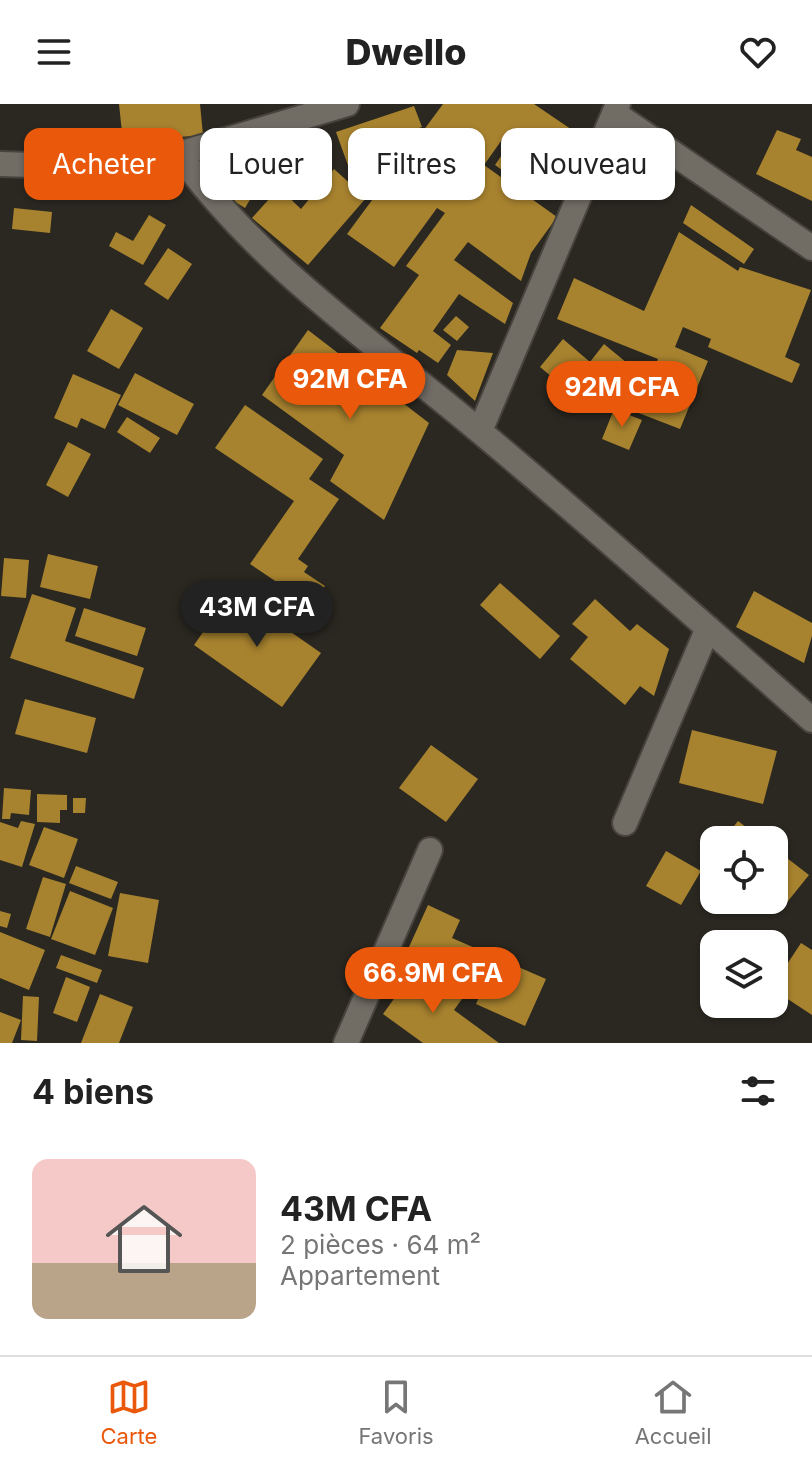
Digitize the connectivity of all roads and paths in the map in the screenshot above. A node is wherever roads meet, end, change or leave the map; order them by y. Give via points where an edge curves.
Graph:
1 (347, 104) edge
2 (616, 108) edge
3 (184, 153) edge
4 (184, 161) edge
5 (0, 164) edge
6 (24, 165) edge
7 (812, 248) edge
8 (480, 431) junction
9 (708, 628) junction
10 (812, 720) edge
11 (625, 823) dead end
12 (430, 850) dead end
13 (346, 1043) edge

1 - 3 street
2 - 7 street
2 - 8 street
4 - 8 street via 207,194 284,269
5 - 6 street
8 - 9 street
9 - 10 street
9 - 11 street
12 - 13 street

